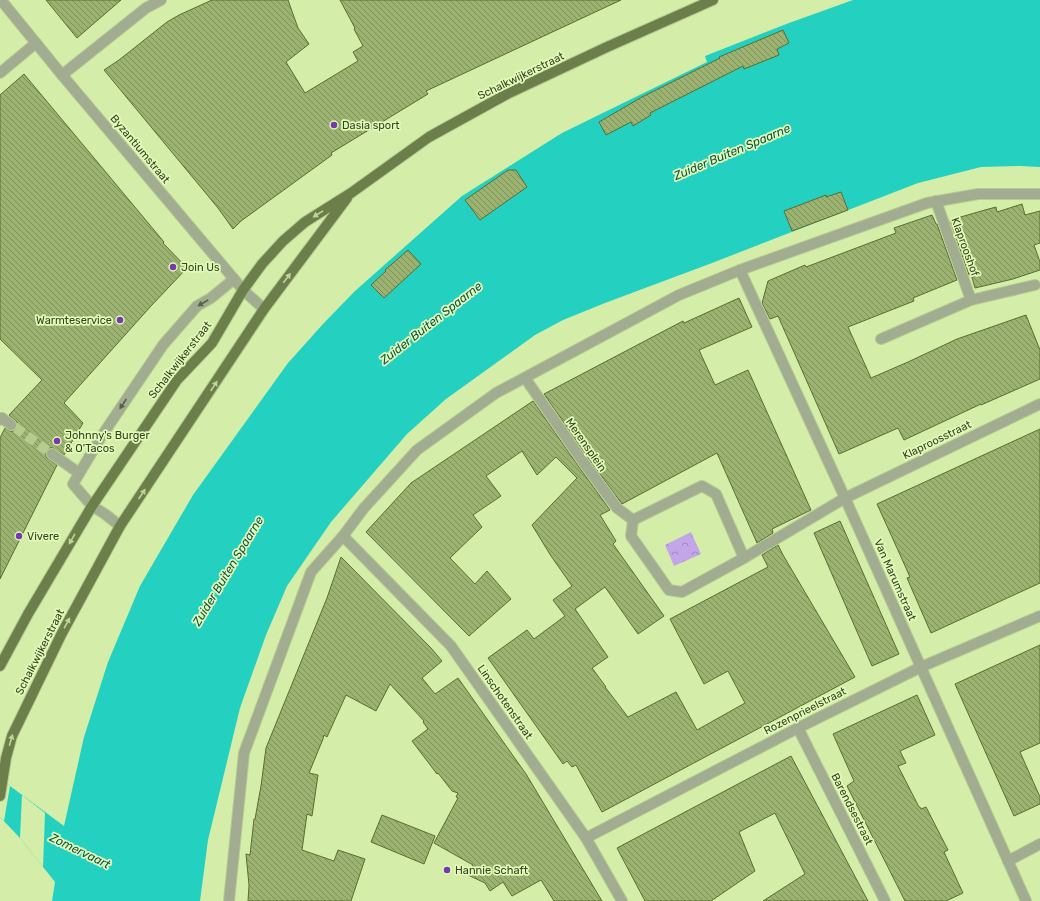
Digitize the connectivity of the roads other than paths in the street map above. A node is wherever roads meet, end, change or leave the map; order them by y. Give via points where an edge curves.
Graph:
1 (1, 0) edge
2 (161, 0) edge
3 (713, 0) edge
4 (36, 43) junction
5 (0, 73) edge
6 (62, 76) junction
7 (351, 193) junction
8 (1040, 194) edge
9 (936, 201) junction
10 (740, 270) junction
11 (234, 279) junction
12 (1035, 285) dead end
13 (244, 290) junction
14 (972, 300) junction
15 (264, 310) junction
16 (881, 339) dead end
17 (525, 378) junction
18 (1040, 404) edge
19 (0, 420) edge
20 (11, 425) tunnel mouth
21 (52, 454) tunnel mouth
22 (79, 473) junction
23 (845, 498) junction
24 (92, 506) junction
25 (633, 520) junction
26 (120, 526) junction
27 (343, 536) junction
28 (744, 558) junction
29 (1040, 616) edge
30 (0, 666) edge
31 (921, 667) junction
32 (798, 728) junction
33 (0, 796) edge
34 (586, 838) junction
35 (1040, 844) edge
36 (1008, 861) junction
37 (229, 901) edge
38 (622, 901) edge
39 (885, 901) edge
40 (1026, 901) edge

1 - 4 street, Byzantiumstraat
2 - 6 street via 146,8
3 - 7 main road, Schalkwijkerstraat via 507,94 429,137
4 - 5 street
4 - 6 street, Byzantiumstraat
6 - 11 street, Byzantiumstraat
7 -> 13 main road, Schalkwijkerstraat via 305,222 283,241 262,264
15 -> 7 main road, Schalkwijkerstraat
8 - 9 street via 978,194
9 - 10 street via 927,202
9 - 14 street, Klaprooshof
10 - 17 street via 679,295
10 - 23 street, Van Marumstraat
11 - 13 street, Byzantiumstraat
11 -> 22 street, Schalkwijkerstraat via 197,306 164,345
12 - 14 street
13 - 15 street, Byzantiumstraat
13 - 24 main road, Schalkwijkerstraat via 212,343 177,380
14 - 16 street
26 -> 15 main road, Schalkwijkerstraat
17 - 25 street, Merensplein via 617,508
17 - 27 street via 496,393 417,450 364,508
18 - 23 street, Klaproosstraat
19 - 20 street via 2,418
21 - 22 street
22 - 24 street, Schalkwijkerstraat via 73,484
23 - 28 street
23 - 31 street, Van Marumstraat
24 - 26 street, Schalkwijkerstraat
24 -> 30 main road, Schalkwijkerstraat
25 - 28 street via 702,486 716,494
25 - 28 street via 632,536 669,590 682,592
33 -> 26 main road, Schalkwijkerstraat via 12,736 62,633
27 - 34 street, Linschotenstraat via 451,646
27 - 37 street via 311,572 244,753
29 - 31 street, Rozenprieelstraat
31 - 32 street, Rozenprieelstraat
31 - 36 street, Van Marumstraat
32 - 34 street, Rozenprieelstraat
32 - 39 street, Barendsestraat
34 - 38 street, Linschotenstraat
35 - 36 street
36 - 40 street, Van Marumstraat

